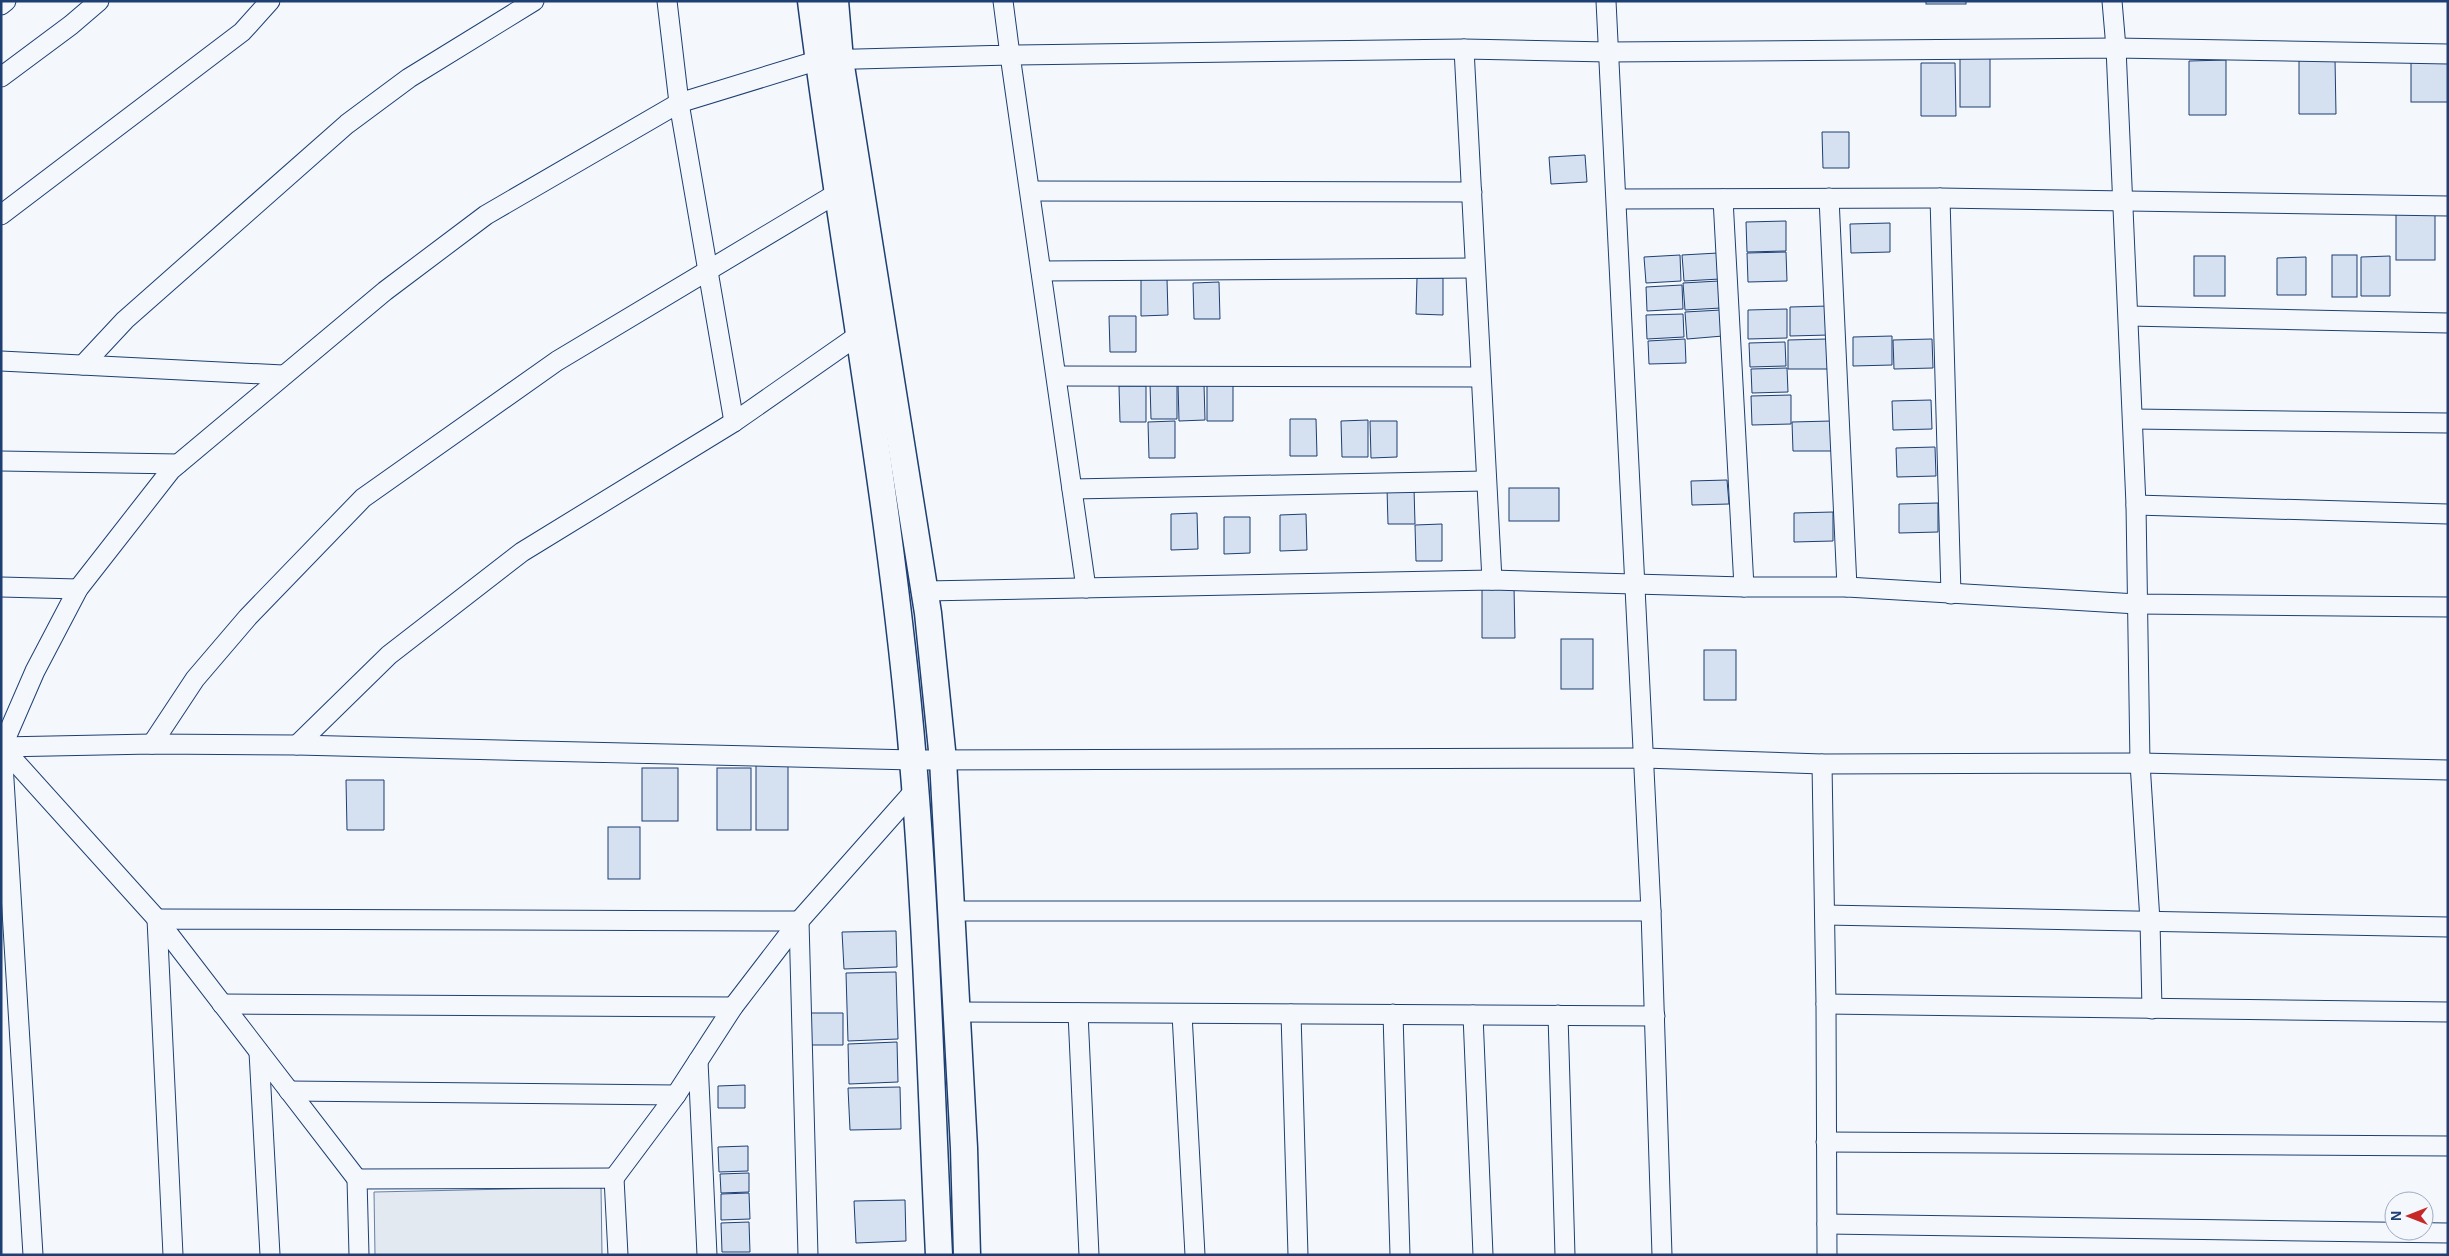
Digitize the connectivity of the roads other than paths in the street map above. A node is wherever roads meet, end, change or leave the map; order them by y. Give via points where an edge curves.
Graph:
1 (6, 1) edge
2 (99, 1) edge
3 (270, 1) edge
4 (534, 1) edge
5 (667, 1) edge
6 (811, 1) edge
7 (835, 1) edge
8 (1003, 1) edge
9 (1606, 1) edge
10 (2112, 1) edge
11 (1, 5) edge
12 (2116, 48) junction
13 (1464, 49) junction
14 (1608, 52) junction
15 (2448, 54) edge
16 (1010, 55) junction
17 (830, 60) junction
18 (1, 78) edge
19 (679, 104) junction
20 (1031, 191) junction
21 (839, 192) junction
22 (1472, 192) junction
23 (1829, 198) junction
24 (1940, 198) junction
25 (1617, 199) junction
26 (1723, 199) junction
27 (2123, 201) junction
28 (2448, 206) edge
29 (1, 215) edge
30 (1475, 268) junction
31 (707, 271) junction
32 (1041, 271) junction
33 (2128, 316) junction
34 (2448, 323) edge
35 (860, 334) junction
36 (1, 362) edge
37 (83, 366) junction
38 (283, 375) junction
39 (1057, 376) junction
40 (1480, 377) junction
41 (2133, 419) junction
42 (734, 422) junction
43 (2448, 423) edge
44 (1, 461) edge
45 (178, 464) junction
46 (1485, 481) junction
47 (1072, 489) junction
48 (2136, 505) junction
49 (2448, 514) edge
50 (1492, 580) junction
51 (1636, 584) junction
52 (1, 586) edge
53 (1744, 587) junction
54 (1847, 587) junction
55 (1086, 588) junction
56 (78, 589) junction
57 (925, 591) junction
58 (1951, 594) junction
59 (2137, 604) junction
60 (2448, 607) edge
61 (152, 744) junction
62 (297, 745) junction
63 (2, 747) edge
64 (1644, 758) junction
65 (913, 760) junction
66 (943, 760) junction
67 (1822, 764) junction
68 (2140, 764) junction
69 (2448, 770) edge
70 (915, 790) junction
71 (951, 911) junction
72 (1651, 911) junction
73 (1825, 915) junction
74 (157, 919) junction
75 (799, 921) junction
76 (2150, 921) junction
77 (2448, 927) edge
78 (222, 1004) junction
79 (1826, 1004) junction
80 (733, 1007) junction
81 (2152, 1009) junction
82 (956, 1012) junction
83 (2448, 1012) edge
84 (1078, 1013) junction
85 (1182, 1014) junction
86 (1291, 1014) junction
87 (1393, 1014) junction
88 (1473, 1015) junction
89 (1558, 1015) junction
90 (1655, 1016) junction
91 (259, 1052) junction
92 (698, 1061) junction
93 (289, 1091) junction
94 (676, 1095) junction
95 (1826, 1142) junction
96 (2448, 1146) edge
97 (614, 1178) junction
98 (357, 1179) junction
99 (1827, 1224) junction
100 (2448, 1233) edge
101 (33, 1255) edge
102 (172, 1255) edge
103 (270, 1255) edge
104 (359, 1255) edge
105 (618, 1255) edge
106 (707, 1255) edge
107 (808, 1255) edge
108 (939, 1255) edge
109 (967, 1255) edge
110 (1089, 1255) edge
111 (1194, 1255) edge
112 (1298, 1255) edge
113 (1400, 1255) edge
114 (1484, 1255) edge
115 (1565, 1255) edge
116 (1662, 1255) edge
117 (1827, 1255) edge

1 - 11 street
2 - 18 street
3 - 29 street via 242,32
4 - 37 street via 409,78 347,124 125,320
5 - 19 street
6 - 17 street
7 - 17 street
8 - 16 street
9 - 14 street
10 - 12 street
12 - 14 street
12 - 15 street
12 - 27 street
13 - 14 street
13 - 16 street
13 - 22 street
14 - 25 street
16 - 17 street
16 - 20 street
17 - 19 street
17 - 21 street
17 - 57 street
19 - 31 street
19 - 38 street via 486,215 385,291
20 - 22 street
20 - 32 street
21 - 31 street
21 - 35 street
22 - 30 street
23 - 24 street
23 - 26 street
23 - 54 street
24 - 27 street
24 - 58 street
25 - 26 street
25 - 51 street
26 - 53 street
27 - 28 street
27 - 33 street
30 - 32 street
30 - 40 street
31 - 42 street
31 - 61 street via 557,361 363,498 248,617 195,679
32 - 39 street
33 - 34 street
33 - 41 street
35 - 42 street
35 - 65 street via 894,586
36 - 37 street
37 - 38 street
38 - 45 street
39 - 40 street
39 - 47 street
40 - 46 street
41 - 43 street
41 - 48 street
42 - 62 street via 522,552 389,655
44 - 45 street
45 - 56 street via 130,519
46 - 47 street
46 - 50 street
47 - 55 street
48 - 49 street
48 - 59 street
50 - 51 street
50 - 55 street
51 - 53 street
51 - 64 street
52 - 56 street
53 - 54 street
54 - 58 street
55 - 57 street
56 - 63 street via 35,671
57 - 66 street
58 - 59 street
59 - 60 street
59 - 68 street
61 - 62 street
61 - 63 street
62 - 65 street
63 - 74 street
63 - 101 street
64 - 66 street
64 - 67 street
64 - 72 street
65 - 66 street
65 - 70 street
66 - 71 street
67 - 68 street
67 - 73 street
68 - 69 street
68 - 76 street
70 - 75 street
70 - 108 street
71 - 72 street
71 - 82 street
72 - 90 street
73 - 76 street
73 - 79 street
74 - 75 street
74 - 78 street
74 - 102 street
75 - 80 street
75 - 107 street
76 - 77 street
76 - 81 street
78 - 80 street
78 - 91 street
79 - 81 street
79 - 95 street
80 - 92 street
81 - 83 street
82 - 84 street
82 - 109 street
84 - 85 street
84 - 110 street
85 - 86 street
85 - 111 street
86 - 87 street
86 - 112 street
87 - 88 street
87 - 113 street
88 - 89 street
88 - 114 street
89 - 90 street
89 - 115 street
90 - 116 street
91 - 93 street
91 - 103 street
92 - 94 street
92 - 106 street
93 - 94 street
93 - 98 street
94 - 97 street
95 - 96 street
95 - 99 street
97 - 98 street
97 - 105 street
98 - 104 street
99 - 100 street
99 - 117 street

